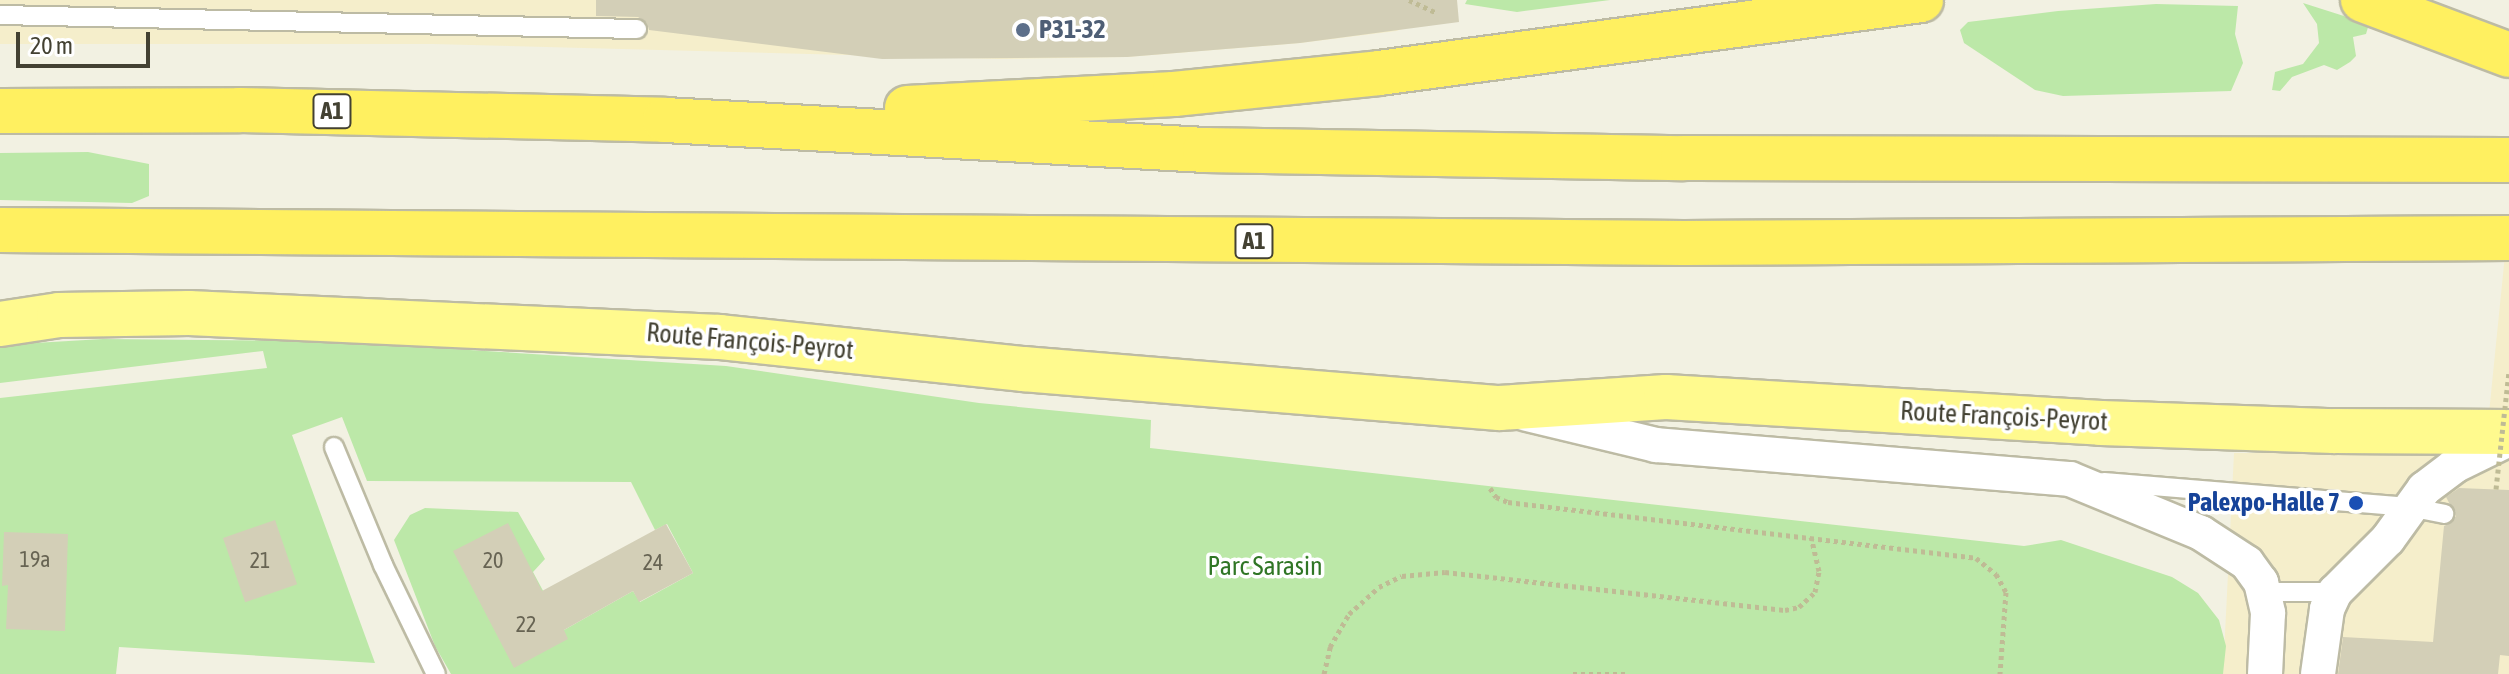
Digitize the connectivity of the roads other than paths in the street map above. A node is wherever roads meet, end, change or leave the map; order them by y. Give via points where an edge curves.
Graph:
1 (1921, 0) edge
2 (2363, 0) edge
3 (0, 15) edge
4 (637, 29) dead end
5 (2509, 55) edge
6 (0, 111) edge
7 (665, 120) junction
8 (2509, 160) edge
9 (0, 230) edge
10 (2509, 238) edge
11 (0, 311) edge
12 (59, 315) junction
13 (0, 324) edge
14 (1499, 408) junction
15 (2509, 432) edge
16 (2509, 439) edge
17 (334, 447) dead end
18 (2070, 479) junction
19 (2409, 507) junction
20 (2444, 514) dead end
21 (2265, 592) junction
22 (2335, 592) junction
23 (436, 674) edge
24 (2265, 674) edge
25 (2318, 674) edge

1 - 7 highway via 1379,73 1174,94
2 - 5 highway
3 - 4 lane
6 - 7 highway, A1 via 255,110
7 - 8 highway, A1 via 1220,150 1683,158
9 - 10 highway, A1 via 1668,243
11 - 12 main road
12 - 13 main road, Route François-Peyrot
12 - 14 main road, Route François-Peyrot via 189,313 719,337 1023,369
14 - 15 main road, Route François-Peyrot via 1666,397 2101,423
14 - 18 street, Route François-Peyrot via 1656,445
16 - 19 street via 2454,466
17 - 23 lane
18 - 19 lane
18 - 21 street, Route François-Peyrot via 2223,545 2247,563
19 - 20 lane
19 - 22 street via 2388,539
21 - 22 lane
21 - 24 street
22 - 25 street via 2325,617

